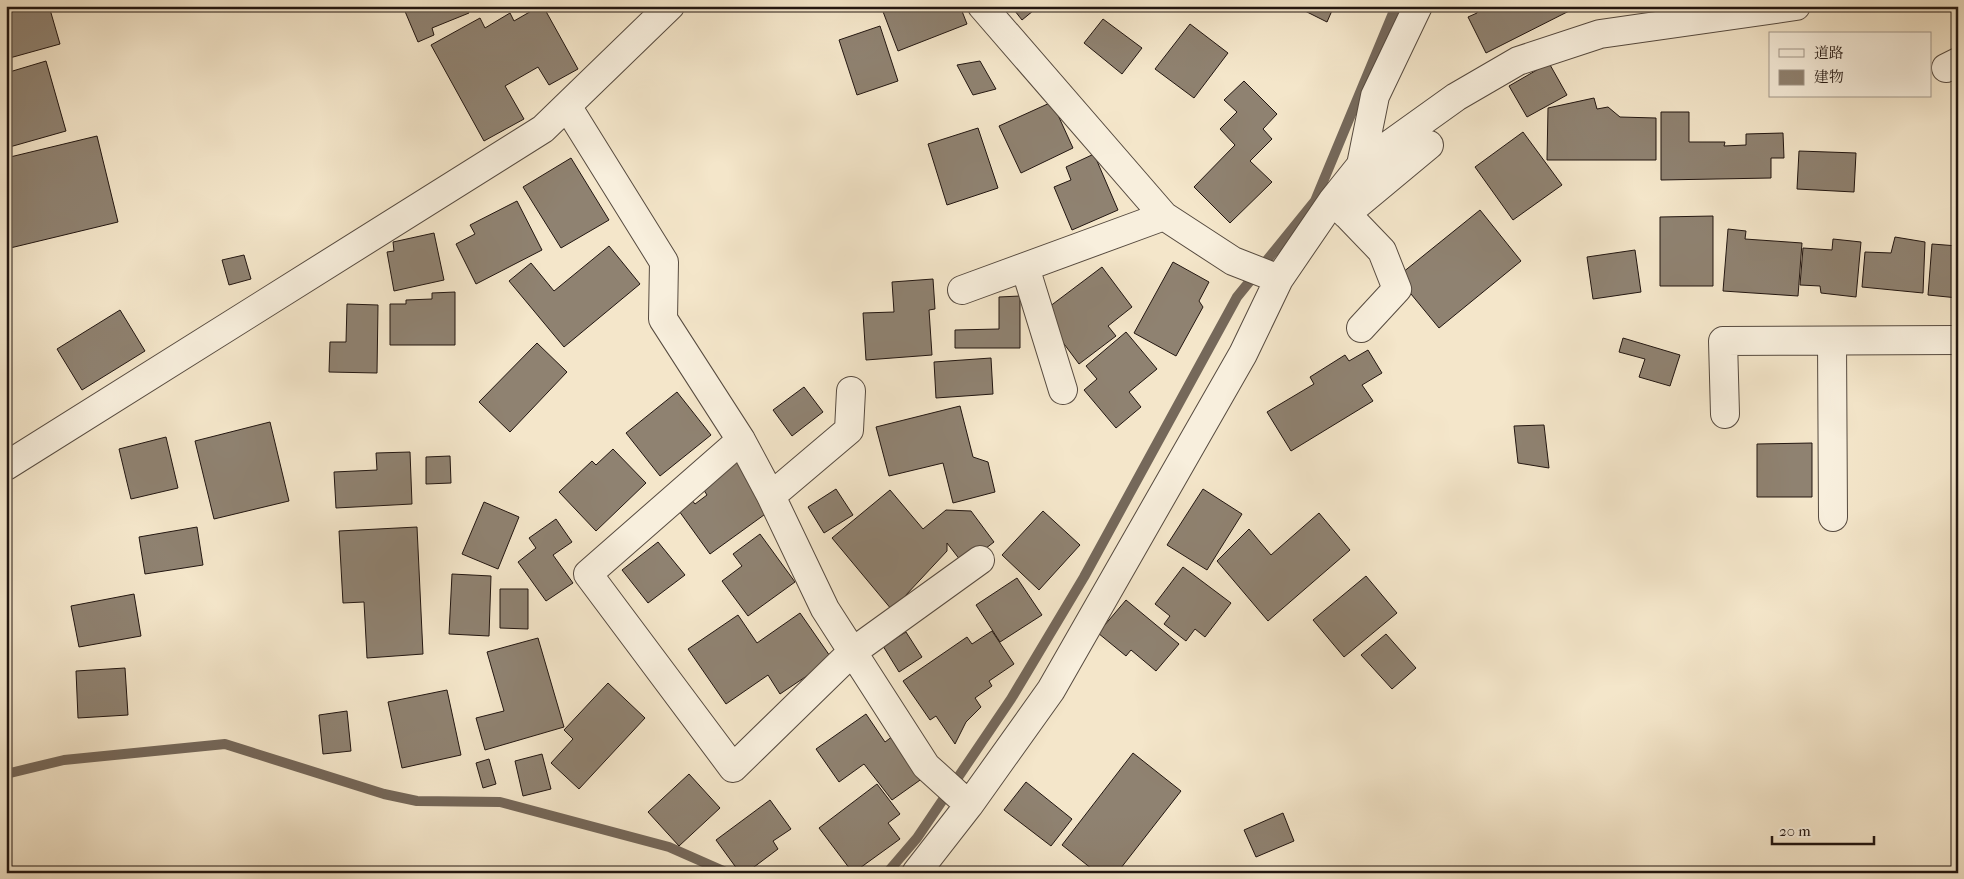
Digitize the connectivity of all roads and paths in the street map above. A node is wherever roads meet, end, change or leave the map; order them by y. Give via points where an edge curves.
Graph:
1 (670, 6) edge
2 (982, 6) edge
3 (1418, 6) edge
4 (1796, 6) edge
5 (567, 106) junction
6 (1429, 145) dead end
7 (1361, 165) junction
8 (1340, 207) junction
9 (1164, 216) junction
10 (1025, 267) junction
11 (1278, 279) junction
12 (962, 290) dead end
13 (1361, 328) dead end
14 (1832, 340) junction
15 (1958, 340) edge
16 (1063, 390) dead end
17 (851, 391) dead end
18 (1725, 414) dead end
19 (741, 440) junction
20 (6, 466) edge
21 (772, 496) junction
22 (1832, 517) dead end
23 (980, 560) dead end
24 (851, 653) junction
25 (968, 804) junction
26 (916, 873) edge

1 - 5 street
2 - 9 street
3 - 7 street via 1375,96
4 - 7 street via 1600,34 1518,61 1456,97
5 - 19 street via 664,262 663,319
5 - 20 street via 543,129
6 - 8 street
7 - 8 street
8 - 11 street
8 - 13 street via 1382,251 1397,289
9 - 10 street
9 - 11 street via 1237,262
10 - 12 street
10 - 16 street
11 - 25 street via 1243,354 1051,690
14 - 15 street
14 - 18 street via 1723,341
14 - 22 street
17 - 21 street via 849,430
19 - 21 street
19 - 24 street via 588,574 733,768
21 - 24 street via 825,610
23 - 24 street
24 - 25 street via 926,766
25 - 26 street

